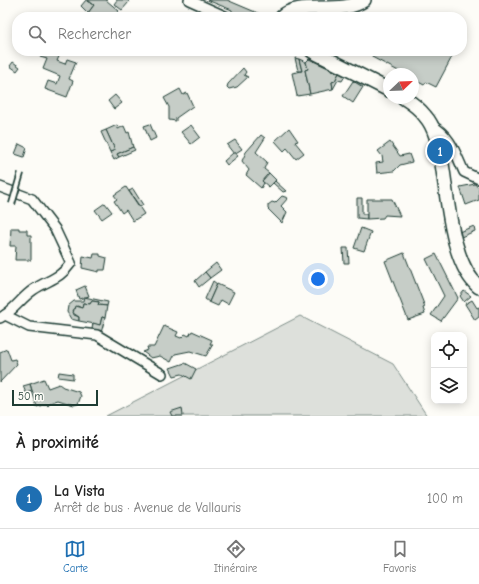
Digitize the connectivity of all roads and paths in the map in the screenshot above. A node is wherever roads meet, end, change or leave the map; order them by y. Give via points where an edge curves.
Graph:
1 (189, 0) edge
2 (364, 0) edge
3 (216, 12) edge
4 (285, 12) edge
5 (322, 56) edge
6 (383, 87) edge
7 (413, 104) edge
8 (430, 124) junction
9 (21, 173) dead end
10 (479, 179) edge
11 (0, 187) edge
12 (12, 204) dead end
13 (479, 287) edge
14 (2, 316) edge
15 (162, 374) dead end

1 - 3 street
2 - 4 main road via 355,4 300,5
5 - 6 main road
7 - 8 main road via 426,116
8 - 10 street via 443,132 464,172
8 - 13 main road via 440,151 457,248 472,281
9 - 12 lane, bridge
11 - 14 street via 32,199 55,229 71,263 64,274 33,290 10,312
14 - 15 street via 29,327 97,335

